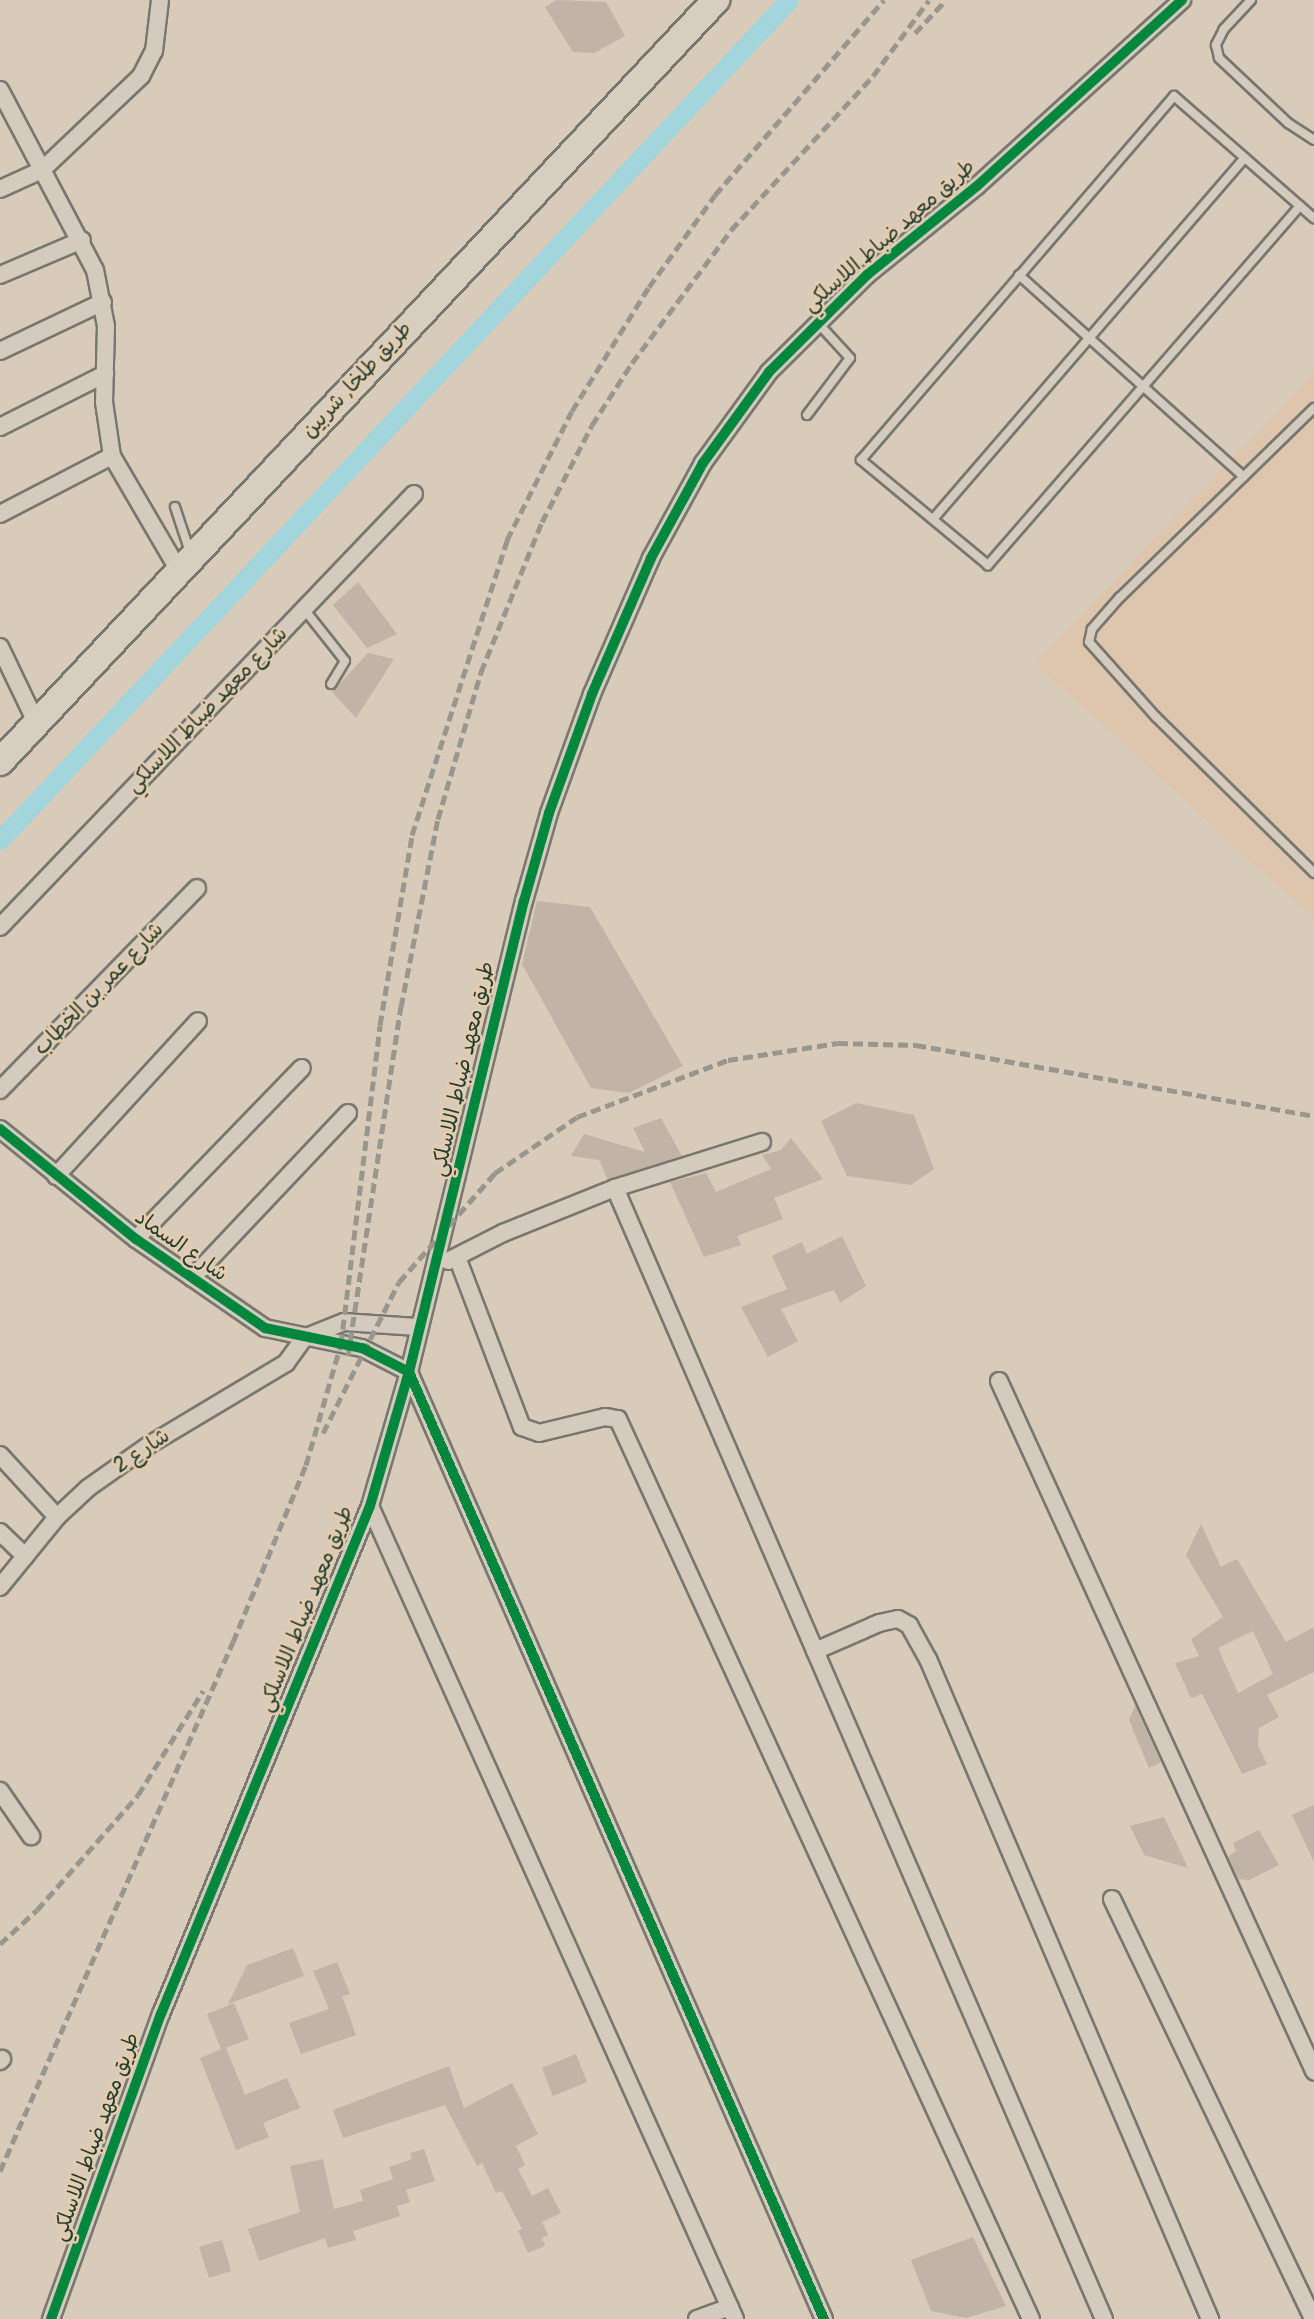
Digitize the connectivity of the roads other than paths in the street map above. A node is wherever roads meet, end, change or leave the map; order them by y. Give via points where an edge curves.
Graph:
1 (160, 0) edge
2 (716, 0) edge
3 (1182, 0) edge
4 (1251, 0) edge
5 (0, 90) edge
6 (7, 122) edge
7 (1314, 140) edge
8 (1245, 158) junction
9 (42, 170) junction
10 (0, 189) edge
11 (1300, 206) junction
12 (1314, 218) edge
13 (82, 240) junction
14 (0, 275) edge
15 (1019, 275) junction
16 (103, 302) junction
17 (817, 322) junction
18 (1090, 339) junction
19 (0, 351) edge
20 (105, 374) junction
21 (1142, 386) junction
22 (1314, 408) edge
23 (807, 415) dead end
24 (0, 427) edge
25 (112, 457) junction
26 (1244, 477) junction
27 (414, 494) dead end
28 (175, 507) dead end
29 (0, 514) edge
30 (933, 519) junction
31 (185, 562) junction
32 (304, 609) junction
33 (0, 648) edge
34 (331, 684) dead end
35 (36, 722) junction
36 (0, 762) edge
37 (1312, 868) edge
38 (197, 888) dead end
39 (0, 927) edge
40 (198, 1021) dead end
41 (302, 1068) dead end
42 (0, 1090) edge
43 (348, 1113) dead end
44 (0, 1129) edge
45 (762, 1142) dead end
46 (56, 1176) junction
47 (615, 1188) junction
48 (136, 1239) junction
49 (457, 1256) junction
50 (436, 1266) junction
51 (192, 1278) junction
52 (415, 1327) junction
53 (304, 1338) junction
54 (406, 1370) junction
55 (999, 1381) dead end
56 (0, 1455) edge
57 (369, 1506) junction
58 (57, 1517) junction
59 (0, 1532) edge
60 (25, 1556) junction
61 (0, 1587) edge
62 (816, 1651) junction
63 (0, 1791) edge
64 (31, 1836) dead end
65 (1112, 1899) dead end
66 (1314, 2071) edge
67 (733, 2313) edge
68 (51, 2319) edge
69 (697, 2319) edge
70 (824, 2319) edge
71 (1031, 2319) edge
72 (1104, 2319) edge
73 (1210, 2319) edge
74 (1313, 2319) edge

1 - 9 street via 154,51 141,76
2 - 31 main road, طريق طلخا, شربين
3 - 17 street, طريق معهد ضباط اللاسلكي
4 - 7 lane via 1224,29 1216,45 1219,58 1288,123
5 - 6 street
6 - 9 street
8 - 11 lane
8 - 15 lane via 1174,96
8 - 18 lane
9 - 10 street
9 - 13 street
11 - 12 lane
11 - 21 lane
13 - 14 street
13 - 16 street
15 - 18 lane
15 - 30 lane via 862,460
16 - 19 street
16 - 20 street
17 - 23 lane via 850,358
17 - 50 street, طريق معهد ضباط اللاسلكي via 769,372 703,463 651,558 592,694 524,901
18 - 21 lane
18 - 30 lane
20 - 24 street
20 - 25 street via 106,429
21 - 26 lane
21 - 30 lane via 988,565
22 - 26 lane
25 - 29 street
25 - 31 street
26 - 37 lane via 1120,597 1092,629 1089,642 1147,709
27 - 32 street, شارع معهد ضباط اللاسلكي
28 - 31 lane
31 - 35 main road, طريق طلخا, شربين
32 - 34 lane via 345,661
32 - 39 street, شارع معهد ضباط اللاسلكي
33 - 35 street
35 - 36 main road, طريق طلخا, شربين
38 - 42 street, شارع عمر بن الخطاب
40 - 46 street
41 - 48 street
43 - 51 street
44 - 46 street, شارع السماد
45 - 47 street
46 - 48 street, شارع السماد
47 - 49 street
47 - 62 street
48 - 51 street, شارع السماد
49 - 50 street
49 - 71 street via 522,1427 539,1433 605,1417 618,1419
50 - 52 street, طريق معهد ضباط اللاسلكي
51 - 53 street, شارع السماد via 265,1328
52 - 53 street via 344,1322
52 - 54 street, طريق معهد ضباط اللاسلكي
53 - 54 street, شارع السماد via 368,1350
53 - 58 street, شارع 2 via 285,1363 149,1445
54 - 57 street, طريق معهد ضباط اللاسلكي
54 - 70 street
55 - 66 street
56 - 58 street
57 - 67 street
57 - 68 street, طريق معهد ضباط اللاسلكي via 161,2014
58 - 60 street, شارع 2
59 - 60 street
60 - 61 street, شارع 2
62 - 72 street
62 - 73 street via 879,1623 898,1619 909,1625 928,1659
63 - 64 street
65 - 74 street
67 - 69 street

